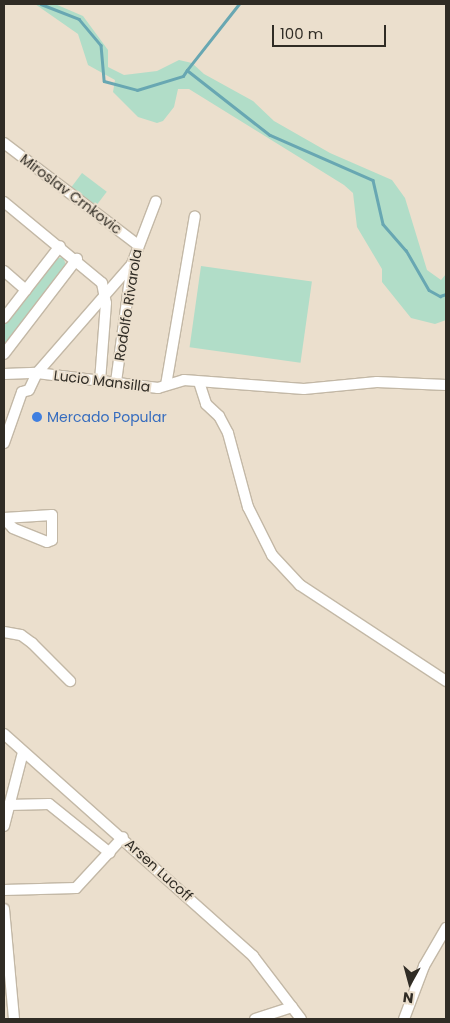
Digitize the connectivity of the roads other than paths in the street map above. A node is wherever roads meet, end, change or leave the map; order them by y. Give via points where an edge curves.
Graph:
1 (4, 143) edge
2 (156, 201) dead end
3 (4, 202) edge
4 (195, 216) dead end
5 (138, 245) junction
6 (60, 246) junction
7 (77, 259) junction
8 (132, 264) junction
9 (4, 271) edge
10 (26, 290) junction
11 (106, 291) junction
12 (4, 318) edge
13 (4, 354) edge
14 (37, 373) junction
15 (4, 374) edge
16 (100, 381) junction
17 (116, 382) junction
18 (199, 382) junction
19 (166, 385) junction
20 (446, 385) edge
21 (4, 443) edge
22 (4, 518) edge
23 (4, 632) edge
24 (70, 681) dead end
25 (446, 681) edge
26 (4, 734) edge
27 (23, 752) junction
28 (8, 805) junction
29 (4, 826) edge
30 (123, 837) junction
31 (110, 853) junction
32 (4, 890) edge
33 (4, 909) edge
34 (446, 928) edge
35 (292, 1007) junction
36 (14, 1019) edge
37 (255, 1019) edge
38 (301, 1019) edge
39 (404, 1019) edge

1 - 5 street, Miroslav Crnkovic
2 - 5 street, Rodolfo Rivarola
3 - 6 street
4 - 19 street
5 - 8 street, Rodolfo Rivarola
6 - 7 street
6 - 10 street
7 - 11 street
7 - 13 street
8 - 11 street
8 - 17 street, Rodolfo Rivarola
9 - 10 street
10 - 12 street
11 - 14 street
11 - 16 street, Rodolfo Rivarola
14 - 15 street, Lucio Mansilla
14 - 16 street, Lucio Mansilla
14 - 21 street via 16,403
16 - 17 street, Lucio Mansilla
17 - 19 street, Lucio Mansilla
18 - 19 street, Lucio Mansilla via 184,380
18 - 20 street, Lucio Mansilla via 304,389 377,382
18 - 25 street via 206,404 224,424 248,507 272,555 300,584
22 - 22 street via 13,528 47,542 52,540 52,515
23 - 24 street via 21,635 32,643
26 - 27 street, Arsen Lucoff
27 - 28 street
27 - 30 street, Arsen Lucoff
28 - 29 street
28 - 31 street via 49,804
30 - 31 street
30 - 35 street, Arsen Lucoff via 253,956
31 - 32 street via 76,888
33 - 36 street
34 - 39 street via 424,966
35 - 37 street
35 - 38 street, Arsen Lucoff

